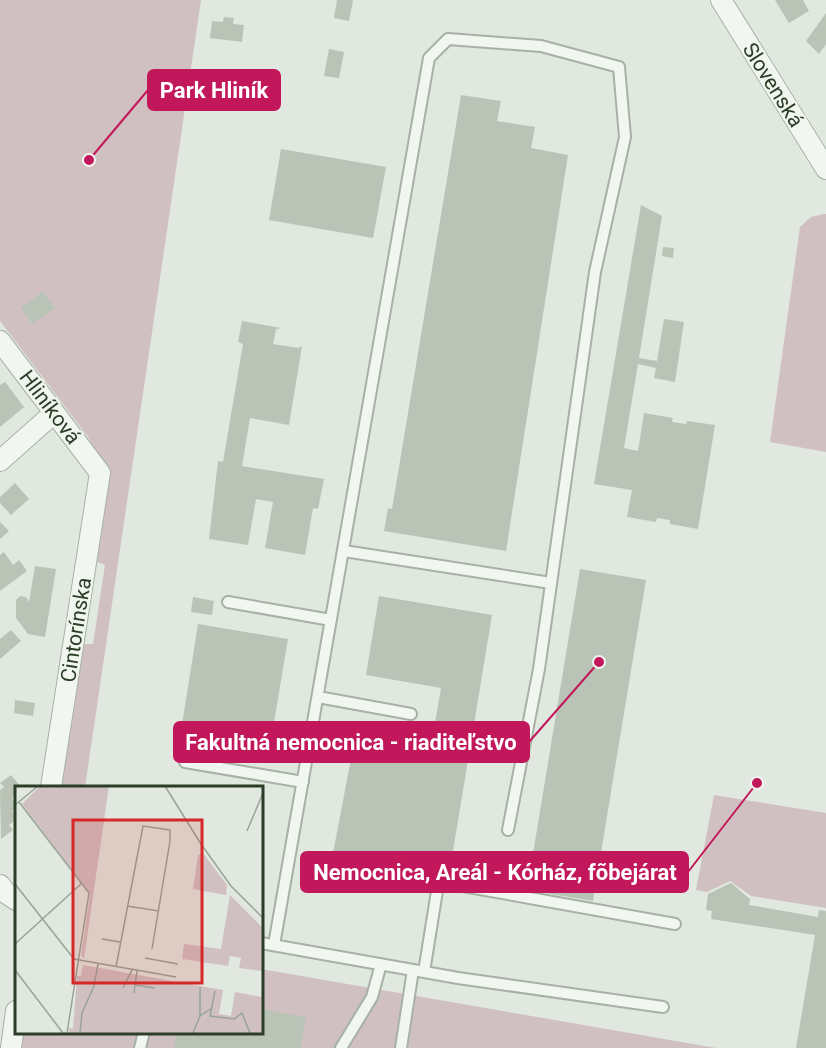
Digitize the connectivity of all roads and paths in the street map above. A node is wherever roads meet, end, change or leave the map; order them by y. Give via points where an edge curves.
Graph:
1 (721, 0) edge
2 (826, 169) edge
3 (0, 341) edge
4 (54, 413) junction
5 (0, 461) edge
6 (100, 473) joint
7 (344, 551) junction
8 (551, 583) junction
9 (228, 602) dead end
10 (332, 620) junction
11 (318, 697) junction
12 (411, 714) dead end
13 (185, 762) dead end
14 (303, 782) junction
15 (51, 786) edge
16 (508, 830) dead end
17 (0, 885) edge
18 (463, 886) dead end
19 (437, 891) dead end
20 (15, 899) edge
21 (675, 924) dead end
22 (262, 943) edge
23 (274, 945) junction
24 (381, 964) junction
25 (419, 971) junction
26 (663, 1007) dead end
27 (15, 1018) edge
28 (144, 1033) edge
29 (11, 1048) edge
30 (140, 1048) edge
31 (340, 1048) edge
32 (401, 1048) edge

1 - 2 street, Slovenská
3 - 4 street, Hliníková
4 - 5 street
4 - 6 street, Hliníková
6 - 15 street, Cintorínska
7 - 8 lane
7 - 8 lane via 429,58 448,39 541,46 619,67 625,136 595,272
7 - 10 lane
8 - 16 lane
9 - 10 lane
10 - 11 lane
11 - 12 lane
11 - 14 lane
13 - 14 lane
14 - 23 lane
17 - 20 street
18 - 21 lane
19 - 25 lane
22 - 23 lane
23 - 24 lane
24 - 25 lane
24 - 31 lane via 372,997
25 - 26 lane
25 - 32 lane
27 - 29 street
28 - 30 lane

